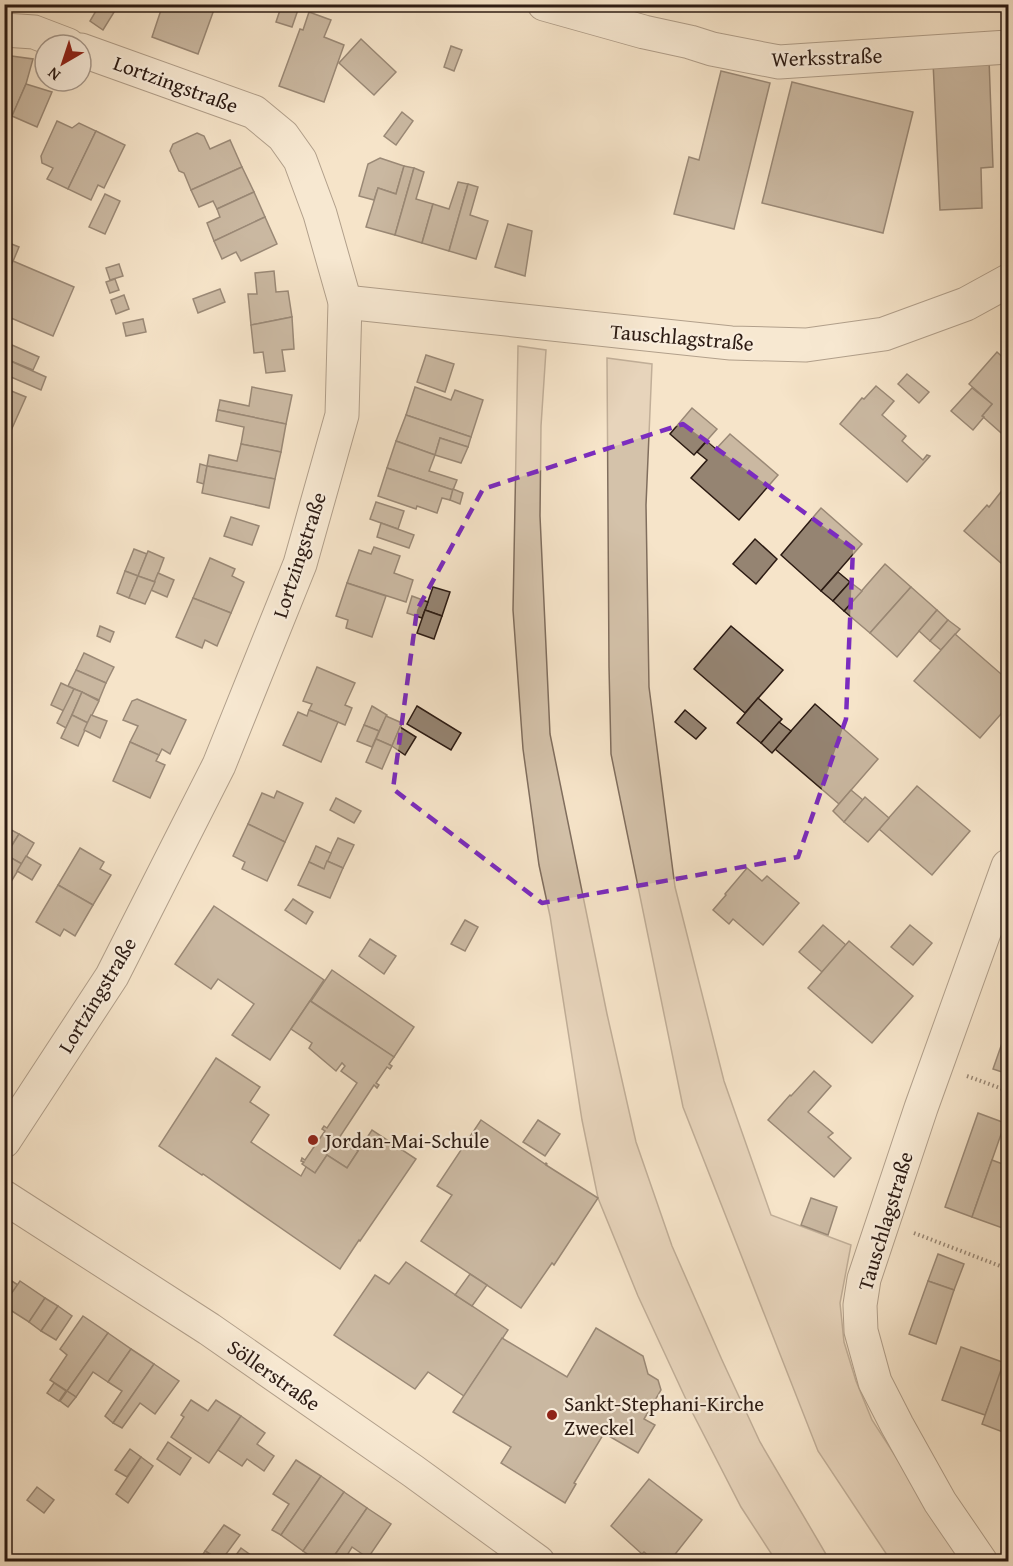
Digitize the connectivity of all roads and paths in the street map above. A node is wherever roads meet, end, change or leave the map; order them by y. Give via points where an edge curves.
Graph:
1 (551, 6) edge
2 (4, 30) edge
3 (37, 33) edge
4 (1008, 48) edge
5 (93, 54) edge
6 (1008, 281) edge
7 (345, 302) junction
8 (1008, 866) edge
9 (938, 1065) junction
10 (1008, 1091) edge
11 (4, 1141) edge
12 (4, 1197) edge
13 (883, 1221) junction
14 (1008, 1269) edge
15 (538, 1562) edge
16 (981, 1562) edge

1 - 4 street, Werksstraße via 712,49 779,62
2 - 3 street
5 - 7 street, Lortzingstraße via 254,112 284,136 300,160 320,214
6 - 7 street, Tauschlagstraße via 966,304 884,334 806,345 731,343
7 - 11 street, Lortzingstraße via 342,415 300,564 219,765 112,976
8 - 9 street, Tauschlagstraße
9 - 10 path
9 - 13 street, Tauschlagstraße
12 - 15 street, Söllerstraße via 209,1329
13 - 14 path
13 - 16 street, Tauschlagstraße via 864,1279 860,1305 861,1331 875,1382 940,1502

